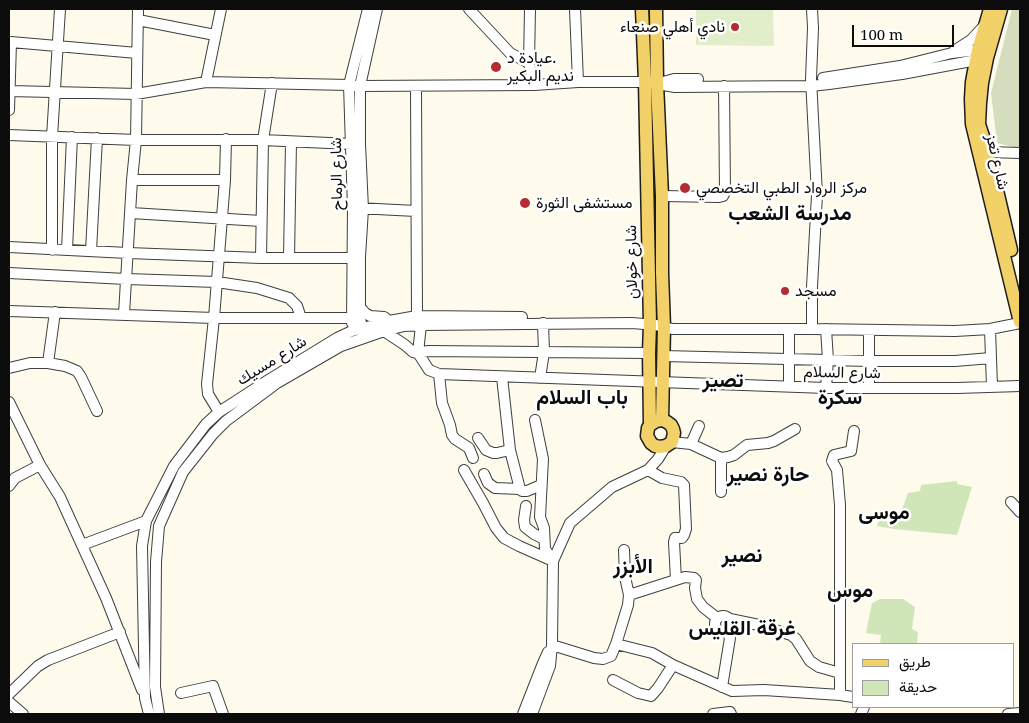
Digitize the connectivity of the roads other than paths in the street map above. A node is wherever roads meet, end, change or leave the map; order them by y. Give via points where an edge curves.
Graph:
1 (60, 9) edge
2 (138, 9) edge
3 (221, 9) edge
4 (368, 9) edge
5 (378, 9) edge
6 (469, 9) edge
7 (530, 9) edge
8 (575, 9) edge
9 (642, 9) edge
10 (656, 9) edge
11 (812, 9) edge
12 (990, 9) edge
13 (1001, 9) edge
14 (138, 20) junction
15 (986, 25) junction
16 (215, 35) junction
17 (58, 46) junction
18 (137, 53) junction
19 (952, 53) junction
20 (983, 54) junction
21 (529, 63) junction
22 (901, 70) junction
23 (206, 82) junction
24 (578, 82) junction
25 (651, 82) junction
26 (811, 82) junction
27 (272, 83) junction
28 (349, 85) junction
29 (534, 85) junction
30 (360, 86) junction
31 (416, 86) junction
32 (724, 86) junction
33 (10, 91) edge
34 (54, 92) junction
35 (136, 94) junction
36 (9, 110) edge
37 (9, 135) edge
38 (52, 137) junction
39 (72, 138) junction
40 (97, 138) junction
41 (226, 139) junction
42 (136, 140) junction
43 (263, 140) junction
44 (291, 142) junction
45 (351, 144) junction
46 (988, 152) junction
47 (1020, 153) edge
48 (132, 180) junction
49 (225, 180) junction
50 (662, 196) junction
51 (358, 208) junction
52 (416, 211) junction
53 (130, 213) junction
54 (222, 218) junction
55 (262, 221) junction
56 (9, 247) edge
57 (52, 250) junction
58 (67, 250) junction
59 (91, 252) junction
60 (128, 253) junction
61 (219, 256) junction
62 (261, 258) junction
63 (289, 258) junction
64 (352, 258) junction
65 (9, 273) edge
66 (662, 273) junction
67 (648, 274) junction
68 (126, 279) junction
69 (217, 282) junction
70 (1020, 290) edge
71 (360, 306) junction
72 (9, 311) edge
73 (55, 312) junction
74 (124, 314) junction
75 (214, 318) junction
76 (301, 318) junction
77 (351, 318) junction
78 (389, 320) junction
79 (419, 320) junction
80 (650, 320) junction
81 (1020, 322) edge
82 (543, 323) junction
83 (664, 324) junction
84 (812, 326) junction
85 (826, 329) junction
86 (990, 329) junction
87 (789, 330) junction
88 (869, 330) junction
89 (384, 331) junction
90 (359, 334) junction
91 (544, 352) junction
92 (418, 353) junction
93 (649, 353) junction
94 (663, 356) junction
95 (790, 358) junction
96 (991, 358) junction
97 (828, 360) junction
98 (870, 361) junction
99 (48, 362) junction
100 (9, 368) edge
101 (438, 374) junction
102 (502, 377) junction
103 (540, 378) junction
104 (649, 383) junction
105 (663, 383) junction
106 (789, 386) junction
107 (1020, 386) edge
108 (992, 387) junction
109 (826, 388) junction
110 (869, 388) junction
111 (9, 402) edge
112 (656, 406) junction
113 (97, 411) dead end
114 (219, 412) junction
115 (535, 420) dead end
116 (662, 420) junction
117 (650, 425) junction
118 (698, 426) dead end
119 (795, 429) dead end
120 (854, 431) dead end
121 (478, 438) dead end
122 (651, 443) junction
123 (669, 444) junction
124 (691, 444) junction
125 (510, 450) junction
126 (473, 458) dead end
127 (721, 458) junction
128 (40, 465) junction
129 (651, 467) junction
130 (464, 470) dead end
131 (484, 474) dead end
132 (541, 485) junction
133 (9, 486) edge
134 (520, 489) junction
135 (721, 492) dead end
136 (1011, 502) dead end
137 (526, 506) dead end
138 (1020, 512) edge
139 (146, 521) junction
140 (544, 539) junction
141 (82, 545) junction
142 (624, 550) dead end
143 (554, 561) junction
144 (676, 580) junction
145 (629, 595) junction
146 (717, 618) junction
147 (730, 619) junction
148 (727, 631) junction
149 (120, 632) junction
150 (616, 644) junction
151 (552, 645) junction
152 (673, 665) junction
153 (840, 673) junction
154 (613, 680) dead end
155 (722, 687) junction
156 (181, 693) dead end
157 (9, 694) edge
158 (840, 695) junction
159 (852, 697) edge
160 (145, 698) junction
161 (9, 702) edge
162 (1020, 713) edge
163 (23, 714) edge
164 (148, 714) edge
165 (159, 714) edge
166 (223, 714) edge
167 (530, 714) edge
168 (713, 714) edge
169 (730, 714) edge
170 (1008, 714) edge

1 - 17 street
2 - 14 street
3 - 16 street
4 - 28 street, شارع الرماح
5 - 30 street, شارع الرماح
6 - 21 street via 510,53
7 - 21 street
8 - 24 street
9 - 25 main road, شارع خولان
10 - 25 main road, شارع خولان
11 - 26 street
12 - 15 main road, شارع تعز
13 - 20 main road, شارع تعز
14 - 16 street
14 - 18 street
15 - 19 street
15 - 20 main road, شارع تعز
16 - 23 street
17 - 18 street
17 - 33 street via 11,42
17 - 34 street
18 - 35 street
19 - 20 street
19 - 22 street
20 - 22 street
20 - 46 main road, شارع تعز via 979,124
20 - 81 main road, شارع تعز via 972,82 972,124
21 - 29 street
22 - 26 street
23 - 27 street
23 - 35 street
24 - 25 street
24 - 29 street
25 - 26 street via 674,79
25 - 32 street via 675,87
25 - 50 main road, شارع خولان
25 - 67 main road, شارع خولان
26 - 32 street
26 - 84 street via 817,195
27 - 28 street
27 - 43 street
28 - 30 street
28 - 45 street, شارع الرماح
29 - 31 street
30 - 31 street
30 - 51 street, شارع الرماح
31 - 52 street
32 - 50 street via 723,196
33 - 34 street
33 - 36 street
34 - 35 street
34 - 38 street
35 - 42 street
37 - 38 street
38 - 39 street
38 - 57 street
39 - 40 street
39 - 58 street
40 - 42 street
40 - 59 street
41 - 42 street
41 - 43 street
41 - 49 street
42 - 48 street
43 - 44 street
43 - 55 street
44 - 45 street
44 - 63 street
45 - 51 street, شارع الرماح
46 - 47 street
46 - 70 main road, شارع تعز
48 - 49 street
48 - 53 street
49 - 54 street
50 - 66 main road, شارع خولان
51 - 52 street
51 - 64 street, شارع الرماح
51 - 71 street, شارع الرماح
52 - 79 street
53 - 54 street
53 - 60 street
54 - 55 street
54 - 61 street
55 - 62 street
56 - 57 street
57 - 58 street
58 - 59 street
59 - 60 street
60 - 61 street
60 - 68 street
61 - 62 street
61 - 69 street
62 - 63 street
63 - 64 street
64 - 77 street, شارع الرماح
65 - 68 street
66 - 67 main road
66 - 83 main road, شارع خولان
67 - 80 main road, شارع خولان
68 - 69 street
68 - 74 street
69 - 75 street
69 - 76 street via 257,288 288,298
71 - 78 street via 370,316
71 - 90 street, شارع الرماح
72 - 73 street
73 - 74 street
73 - 99 street
74 - 75 street
75 - 76 street
75 - 114 street via 206,384
76 - 77 street
77 - 90 street, شارع الرماح
78 - 79 street, شارع مسيك
78 - 90 street, شارع مسيك
79 - 80 street, شارع مسيك
79 - 82 street, شارع مسيك
79 - 89 street, شارع مسيك
79 - 92 street
80 - 82 street, شارع مسيك
80 - 83 street, شارع مسيك
80 - 93 main road, شارع خولان
81 - 86 street
82 - 91 street
83 - 84 street
83 - 87 street via 673,329
83 - 94 main road, شارع خولان
84 - 85 street
84 - 87 street
85 - 88 street
85 - 97 street
86 - 88 street
86 - 96 street
87 - 95 street
88 - 98 street
89 - 90 street, شارع مسيك
89 - 92 street
90 - 114 street, شارع مسيك via 337,338
90 - 165 street, شارع مسيك via 278,383 226,421 183,472 159,526 155,687
91 - 92 street
91 - 93 street
91 - 103 street
92 - 101 street via 429,370
93 - 104 main road, شارع خولان
94 - 95 street
94 - 105 main road, شارع خولان
95 - 97 street
95 - 106 street
96 - 98 street
96 - 108 street
97 - 98 street
97 - 109 street
98 - 110 street
99 - 100 street
99 - 113 street via 77,370
101 - 102 street
101 - 126 street via 442,403 452,435 469,448
102 - 103 street
102 - 125 street
103 - 104 street
104 - 105 street, شارع السلام
104 - 112 main road, شارع خولان
105 - 106 street, شارع السلام
105 - 112 main road, شارع خولان
106 - 109 street, شارع السلام
107 - 108 street, شارع السلام
108 - 110 street, شارع السلام
109 - 110 street, شارع السلام
111 - 128 street
112 - 116 main road, شارع خولان
112 - 117 main road, شارع خولان
114 - 139 street, شارع مسيك via 174,466
115 - 132 street via 543,459
116 - 117 main road
116 - 123 main road via 673,429 674,438
117 - 122 main road via 647,432
118 - 124 street
119 - 127 street via 774,441 747,445 734,455
120 - 153 street via 851,451 834,455 832,460 840,505
121 - 125 street via 486,450 493,453
122 - 123 main road via 660,447
122 - 129 street
123 - 124 street
123 - 129 street
124 - 127 street
125 - 134 street
127 - 135 street
128 - 133 street via 15,478
128 - 141 street via 60,497
129 - 143 street via 612,487 570,523
129 - 144 street via 662,478 684,485 686,529 684,536 675,538 674,542
130 - 143 street via 504,538
131 - 134 street via 495,488
132 - 134 street via 527,491
132 - 140 street via 540,517
136 - 138 street
137 - 140 street via 525,527
139 - 141 street
139 - 160 street, شارع مسيك via 142,546
140 - 143 street via 545,549
141 - 149 street
142 - 145 street
143 - 151 street
144 - 145 street
144 - 146 street via 694,578 697,599
145 - 150 street
146 - 147 street
146 - 148 street via 717,629
147 - 148 street via 732,624
147 - 153 street via 791,635 810,661
148 - 155 street via 730,638
149 - 157 street via 48,660
149 - 160 street
150 - 151 street via 611,656 603,659
150 - 152 street via 652,653
151 - 167 street via 543,663
152 - 154 street via 651,696
152 - 155 street
153 - 158 street
155 - 158 street via 732,691
156 - 166 street via 213,686
158 - 159 street
160 - 164 street, شارع مسيك
161 - 163 street
162 - 170 street
168 - 169 street

